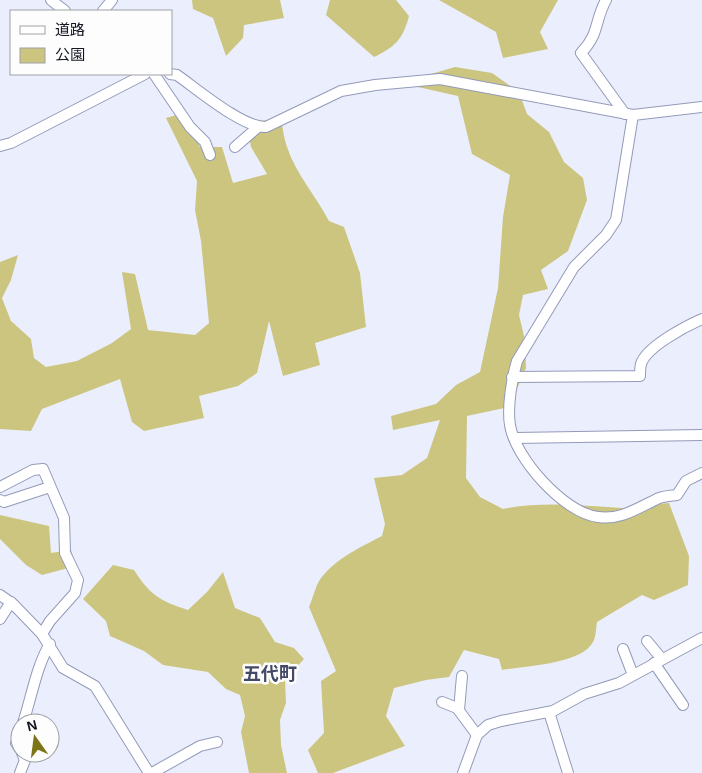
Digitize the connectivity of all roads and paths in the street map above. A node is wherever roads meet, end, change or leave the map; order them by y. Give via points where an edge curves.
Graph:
1 (51, 0) edge
2 (112, 0) edge
3 (606, 0) edge
4 (64, 10) edge
5 (103, 10) edge
6 (172, 74) edge
7 (143, 75) edge
8 (155, 75) edge
9 (702, 107) edge
10 (629, 114) junction
11 (258, 127) junction
12 (0, 146) edge
13 (236, 147) dead end
14 (210, 155) dead end
15 (702, 320) edge
16 (512, 378) junction
17 (702, 435) edge
18 (515, 438) junction
19 (702, 473) edge
20 (0, 487) edge
21 (50, 487) junction
22 (0, 500) edge
23 (0, 595) edge
24 (11, 602) junction
25 (0, 619) edge
26 (42, 634) junction
27 (702, 638) edge
28 (647, 641) dead end
29 (50, 644) junction
30 (623, 649) dead end
31 (658, 661) junction
32 (633, 675) junction
33 (462, 676) dead end
34 (442, 702) dead end
35 (683, 705) dead end
36 (459, 710) junction
37 (549, 712) junction
38 (26, 713) edge
39 (477, 735) junction
40 (217, 742) dead end
41 (150, 773) edge
42 (463, 773) edge
43 (568, 773) edge

1 - 4 street
2 - 5 street
3 - 10 street via 599,12 594,38 581,53
6 - 11 street
7 - 12 street
8 - 14 street via 190,127 205,142
9 - 10 street
10 - 11 street via 440,79 425,79 341,91 266,127
10 - 16 street via 615,223 574,267 517,361
11 - 13 street
15 - 16 street via 677,331 653,350 641,363 640,376
16 - 18 street via 510,424
17 - 18 street
18 - 19 street via 547,487 568,506 599,518 620,516 638,510 656,498 677,495 686,481
20 - 21 street via 33,470 43,469
21 - 22 street via 4,502
21 - 26 street via 64,518 66,553 78,580 75,593
23 - 24 street
24 - 25 street
24 - 26 street
26 - 29 street
27 - 31 street
28 - 31 street
29 - 38 street via 42,657
29 - 41 street via 63,668 95,686
30 - 32 street
31 - 32 street
31 - 35 street
32 - 37 street
33 - 36 street
34 - 36 street
36 - 39 street
37 - 39 street via 488,725
37 - 43 street
39 - 42 street
40 - 41 street via 200,746

